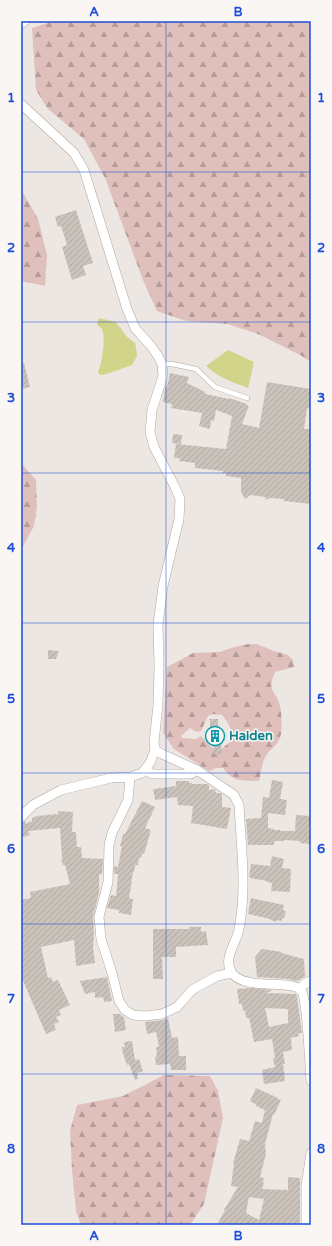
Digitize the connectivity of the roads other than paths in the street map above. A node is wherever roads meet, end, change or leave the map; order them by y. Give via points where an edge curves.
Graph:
1 (25, 21) edge
2 (21, 24) edge
3 (21, 104) edge
4 (162, 364) junction
5 (247, 398) dead end
6 (155, 750) junction
7 (145, 769) junction
8 (197, 770) junction
9 (130, 777) junction
10 (21, 817) edge
11 (232, 973) junction
12 (311, 980) edge
13 (300, 990) junction
14 (311, 1081) edge
15 (311, 1153) edge
16 (306, 1225) edge

1 - 2 street
3 - 4 street via 74,153 84,170 127,310 135,328
4 - 5 lane via 196,369 215,387
4 - 6 street via 163,376 152,410 150,432 154,447 180,499 180,509 163,586 158,624
6 - 7 street
6 - 8 street
7 - 8 street via 152,774 191,774
7 - 9 street
8 - 11 street via 234,796 239,805 243,901 239,931 230,954 229,964
9 - 10 street via 111,778 61,790 33,805
9 - 11 street via 128,800 109,845 108,882 99,917 101,939 119,1002 133,1015 162,1014 178,1007 192,990 217,976
11 - 13 street via 252,983 294,986
12 - 13 street
13 - 14 street via 305,1006
15 - 16 street via 306,1186

